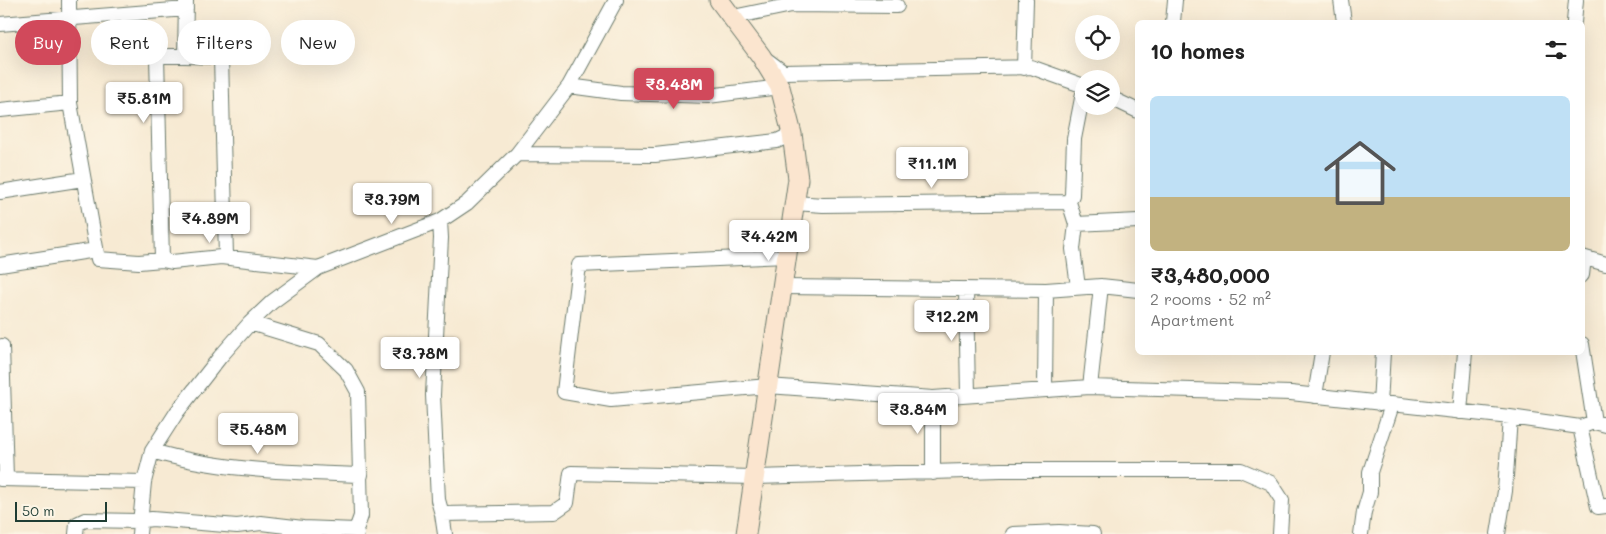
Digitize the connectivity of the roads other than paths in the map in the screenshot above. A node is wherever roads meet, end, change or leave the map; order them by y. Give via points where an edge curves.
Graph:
1 (69, 0) edge
2 (616, 0) edge
3 (719, 0) edge
4 (1026, 0) edge
5 (1174, 0) edge
6 (1342, 0) edge
7 (1576, 0) edge
8 (186, 5) edge
9 (897, 6) dead end
10 (733, 17) junction
11 (69, 18) junction
12 (186, 20) edge
13 (1173, 20) edge
14 (1344, 20) edge
15 (1574, 20) edge
16 (0, 24) edge
17 (178, 56) edge
18 (761, 56) junction
19 (221, 65) edge
20 (1024, 68) junction
21 (1075, 84) edge
22 (569, 86) junction
23 (780, 87) junction
24 (1120, 102) edge
25 (70, 103) junction
26 (0, 110) edge
27 (1135, 110) edge
28 (1079, 115) edge
29 (792, 134) junction
30 (518, 154) junction
31 (83, 179) junction
32 (0, 192) edge
33 (1068, 202) junction
34 (794, 204) junction
35 (440, 221) junction
36 (1135, 221) edge
37 (1076, 224) junction
38 (96, 250) junction
39 (787, 256) junction
40 (226, 258) junction
41 (1585, 258) edge
42 (162, 260) junction
43 (1606, 264) edge
44 (0, 265) edge
45 (318, 268) junction
46 (1101, 286) junction
47 (783, 287) junction
48 (1078, 287) junction
49 (966, 289) junction
50 (1046, 290) junction
51 (1135, 290) edge
52 (250, 323) junction
53 (2, 346) dead end
54 (1321, 355) edge
55 (1383, 355) edge
56 (1465, 355) edge
57 (1584, 355) edge
58 (768, 386) junction
59 (1090, 387) junction
60 (1045, 390) junction
61 (968, 395) junction
62 (1314, 396) junction
63 (933, 398) junction
64 (1386, 404) junction
65 (1460, 412) junction
66 (1510, 417) junction
67 (1600, 424) edge
68 (1580, 427) junction
69 (152, 452) junction
70 (933, 473) junction
71 (360, 475) junction
72 (755, 477) junction
73 (3, 478) edge
74 (144, 482) junction
75 (1606, 506) edge
76 (442, 514) junction
77 (140, 527) edge
78 (356, 532) edge
79 (76, 534) edge
80 (445, 534) edge
81 (746, 534) edge
82 (1013, 534) edge
83 (1093, 534) edge
84 (1280, 534) edge
85 (1361, 534) edge
86 (1498, 534) edge

1 - 11 street
2 - 22 street
3 - 10 main road
4 - 20 street
5 - 13 street
6 - 14 street
7 - 15 street
8 - 11 street
8 - 12 street
9 - 10 street via 792,5
10 - 18 main road
11 - 16 street
11 - 25 street
17 - 42 street via 157,56
18 - 20 street via 784,72
18 - 23 main road
19 - 40 street
20 - 21 street via 1031,67
22 - 23 street via 621,93 708,96
22 - 30 street
23 - 29 main road
24 - 27 street
25 - 26 street
25 - 31 street
28 - 33 street via 1074,139 1072,195
29 - 30 street via 776,141 655,155
29 - 34 main road via 798,179
30 - 35 street via 466,203
31 - 32 street
31 - 38 street
33 - 34 street
33 - 37 street
34 - 39 main road
35 - 45 street
35 - 76 street via 433,395 438,500
36 - 37 street
37 - 48 street via 1073,249
38 - 42 street via 98,259
38 - 44 street
39 - 47 main road
39 - 58 street via 579,265 564,392 611,400
40 - 42 street
40 - 45 street
41 - 43 street
45 - 52 street
46 - 48 street
46 - 51 street
46 - 59 street
47 - 49 street
47 - 58 main road
48 - 50 street
49 - 50 street
49 - 61 street
50 - 60 street
52 - 69 street via 177,412
52 - 71 street via 319,344 346,370 358,392
53 - 73 street
54 - 62 street
55 - 64 street
56 - 65 street
57 - 67 street
58 - 63 street
58 - 72 main road
59 - 60 street
59 - 62 street
60 - 61 street
61 - 63 street
62 - 64 street
63 - 70 street
64 - 65 street
64 - 85 street via 1370,472 1370,492
65 - 66 street
66 - 68 street
66 - 86 street via 1505,491
67 - 68 street
68 - 75 street via 1598,507
69 - 71 street via 176,459 263,470
69 - 74 street
70 - 72 street
70 - 84 street via 1241,470 1271,483 1282,500
71 - 78 street via 361,516
72 - 76 street via 571,473 567,503 554,512
72 - 81 main road
73 - 74 street
74 - 77 street
76 - 80 street
77 - 78 street via 152,519 238,526 261,523
77 - 79 street via 85,520 77,524
82 - 83 street

